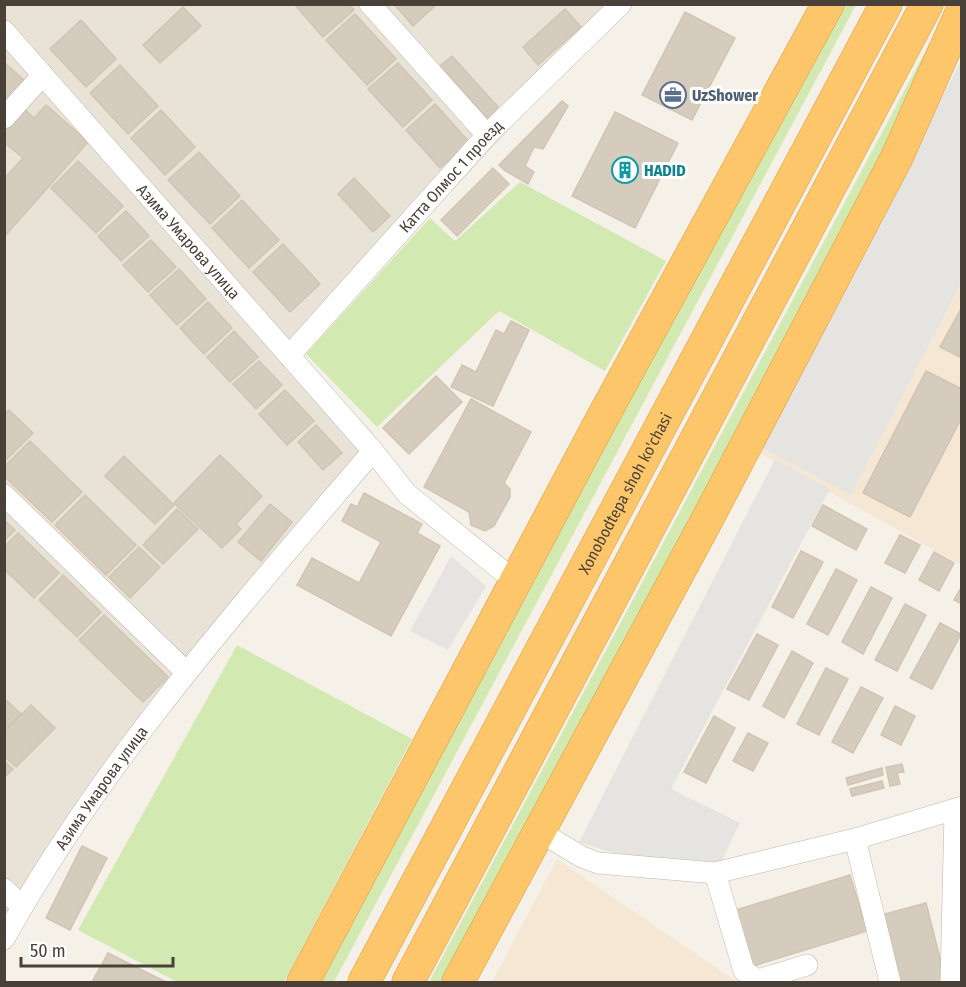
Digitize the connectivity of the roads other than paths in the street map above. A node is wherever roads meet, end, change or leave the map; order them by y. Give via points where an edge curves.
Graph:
1 (370, 4) edge
2 (621, 4) edge
3 (828, 4) edge
4 (886, 4) edge
5 (927, 4) edge
6 (962, 11) edge
7 (4, 31) edge
8 (43, 75) junction
9 (4, 118) edge
10 (487, 135) junction
11 (289, 356) junction
12 (374, 451) junction
13 (4, 495) edge
14 (515, 581) junction
15 (185, 671) junction
16 (958, 809) edge
17 (540, 832) junction
18 (855, 838) junction
19 (715, 873) junction
20 (4, 889) edge
21 (22, 907) junction
22 (4, 939) edge
23 (807, 965) dead end
24 (303, 982) edge
25 (364, 982) edge
26 (408, 982) edge
27 (458, 982) edge
28 (890, 982) edge
29 (951, 982) edge

1 - 10 street
2 - 10 street, Катта Олмос 1 проезд
3 - 14 highway
4 - 25 highway, Xonobodtepa shoh ko'chasi
5 - 26 highway
6 - 17 highway via 897,158
7 - 8 street, Азима Умарова улица
8 - 9 street
8 - 11 street, Азима Умарова улица
10 - 11 street, Катта Олмос 1 проезд
11 - 12 street, Азима Умарова улица
12 - 14 street, Азима Умарова улица via 407,494
12 - 15 street, Азима Умарова улица
13 - 15 street
14 - 24 highway
15 - 21 street, Азима Умарова улица via 74,824
16 - 18 street
16 - 29 street
17 - 19 street via 598,863
17 - 27 highway
18 - 19 street
18 - 28 street
19 - 23 street via 744,971 758,980
20 - 21 street
21 - 22 street, Азима Умарова улица

